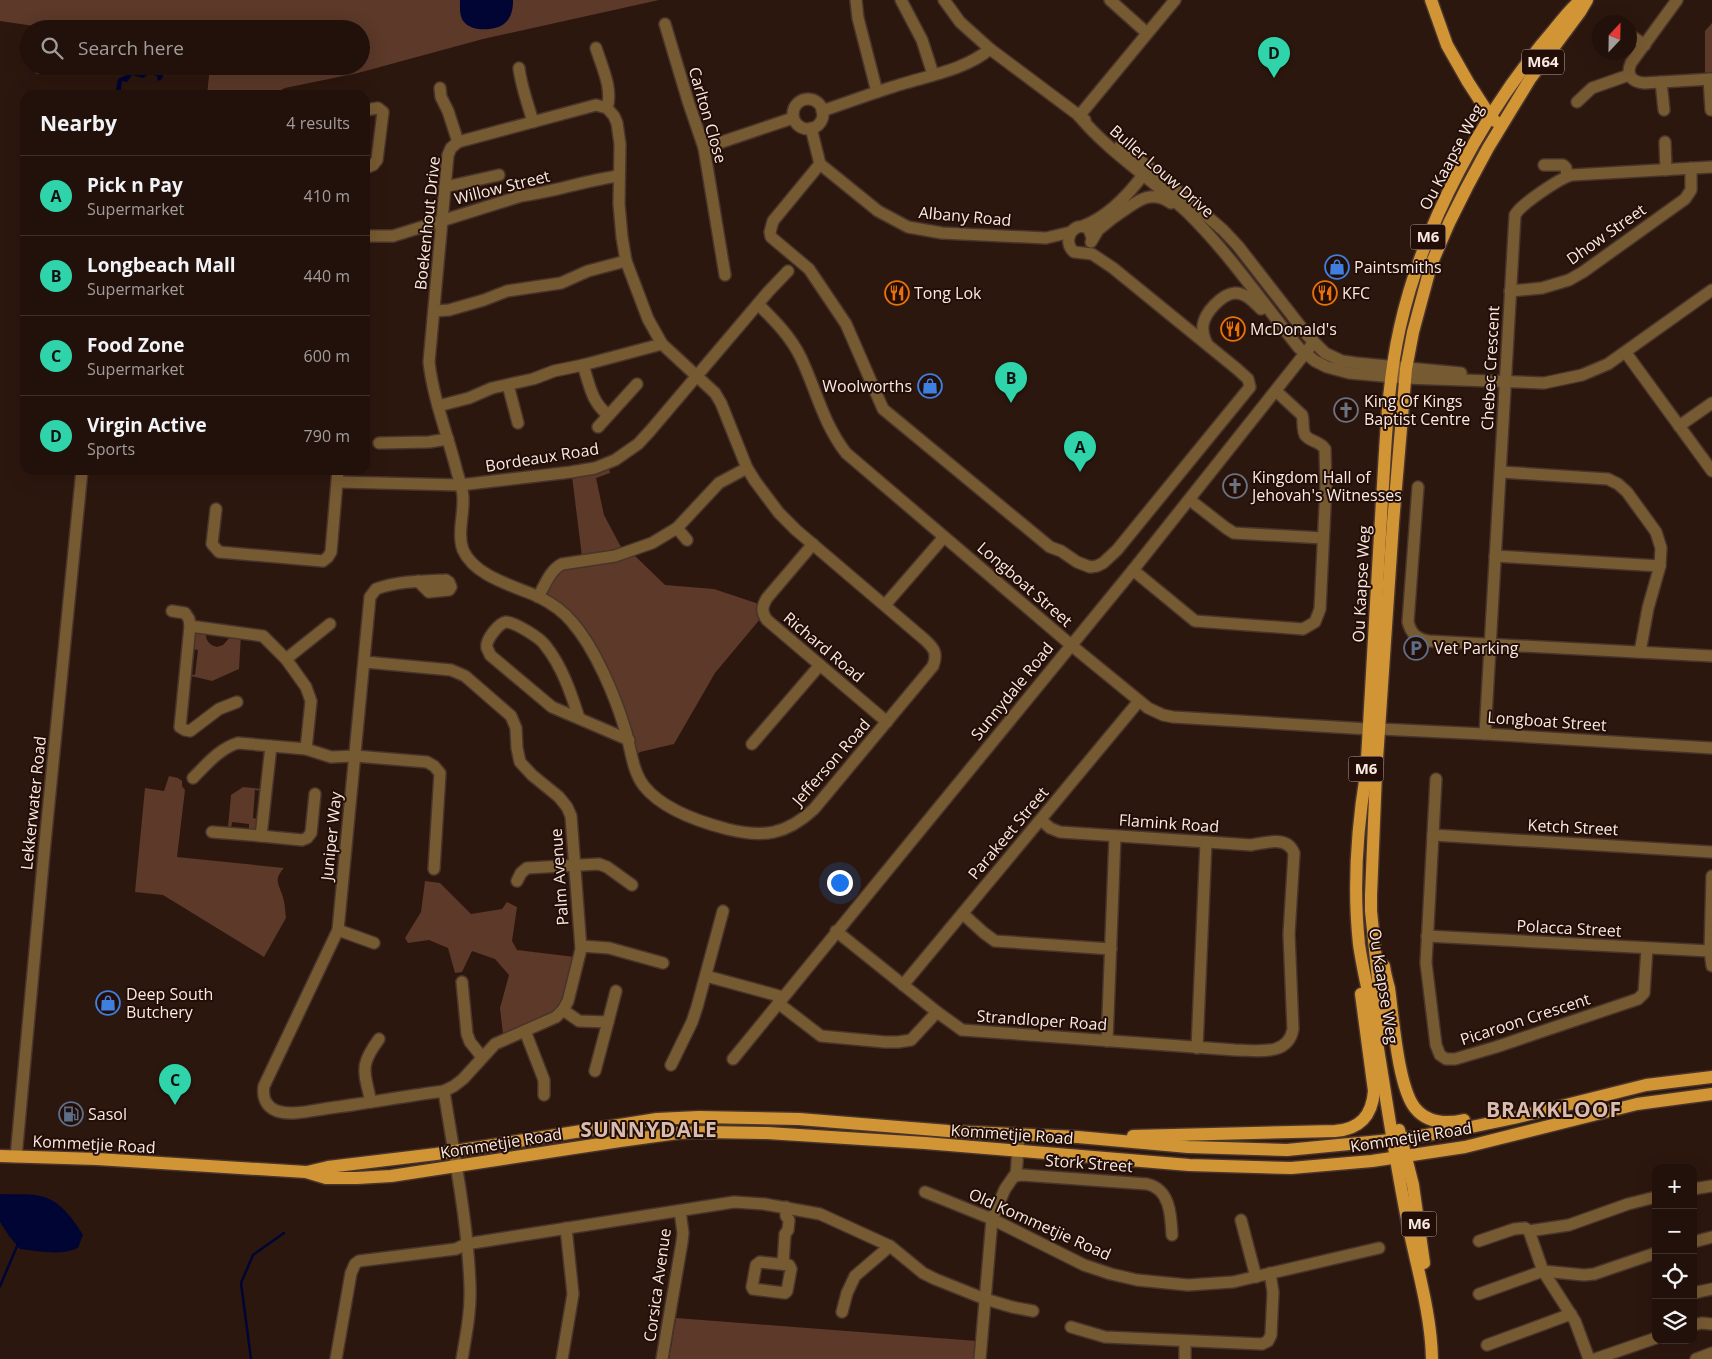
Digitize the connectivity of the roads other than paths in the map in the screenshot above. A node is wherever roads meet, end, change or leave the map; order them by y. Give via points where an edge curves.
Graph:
1 (856, 0) edge
2 (901, 0) edge
3 (944, 0) edge
4 (1110, 0) edge
5 (1176, 0) edge
6 (1432, 0) edge
7 (1580, 0) edge
8 (1587, 0) edge
9 (1672, 2) edge
10 (665, 24) dead end
11 (1147, 33) junction
12 (1637, 39) edge
13 (1645, 45) junction
14 (596, 48) dead end
15 (990, 49) junction
16 (519, 68) dead end
17 (934, 74) junction
18 (1629, 75) junction
19 (1710, 79) edge
20 (1661, 82) junction
21 (440, 88) dead end
22 (877, 92) junction
23 (1577, 102) dead end
24 (607, 108) junction
25 (370, 109) edge
26 (1664, 110) dead end
27 (1711, 110) edge
28 (822, 111) junction
29 (1079, 116) junction
30 (1490, 116) junction
31 (793, 118) junction
32 (533, 122) junction
33 (1501, 125) junction
34 (811, 128) junction
35 (458, 142) junction
36 (1665, 142) dead end
37 (704, 148) junction
38 (820, 164) junction
39 (370, 165) edge
40 (1544, 165) dead end
41 (1712, 167) edge
42 (1691, 168) junction
43 (1666, 170) junction
44 (499, 175) dead end
45 (1149, 175) junction
46 (619, 176) junction
47 (1567, 176) junction
48 (445, 186) junction
49 (1114, 217) junction
50 (443, 219) junction
51 (1083, 226) junction
52 (1071, 232) junction
53 (370, 236) edge
54 (1046, 238) junction
55 (1092, 240) junction
56 (1075, 250) junction
57 (1226, 256) junction
58 (626, 261) junction
59 (1113, 268) junction
60 (788, 271) dead end
61 (724, 275) dead end
62 (1712, 290) edge
63 (1510, 291) junction
64 (758, 304) junction
65 (435, 311) junction
66 (1207, 314) junction
67 (1182, 324) junction
68 (1288, 334) junction
69 (1314, 342) junction
70 (662, 344) junction
71 (1207, 344) junction
72 (1626, 353) junction
73 (1305, 354) junction
74 (583, 365) junction
75 (1392, 372) junction
76 (1406, 373) junction
77 (697, 376) junction
78 (1502, 381) junction
79 (637, 384) dead end
80 (508, 385) junction
81 (1276, 391) junction
82 (1712, 403) edge
83 (438, 406) junction
84 (608, 415) junction
85 (518, 423) dead end
86 (1679, 426) junction
87 (598, 428) dead end
88 (448, 439) junction
89 (379, 442) dead end
90 (747, 468) junction
91 (1712, 471) edge
92 (1501, 472) junction
93 (82, 475) edge
94 (338, 475) edge
95 (338, 482) junction
96 (460, 485) junction
97 (1418, 486) dead end
98 (1190, 500) junction
99 (216, 509) dead end
100 (678, 528) junction
101 (944, 536) junction
102 (1323, 538) junction
103 (687, 540) dead end
104 (813, 544) junction
105 (1495, 556) junction
106 (1660, 566) junction
107 (1133, 570) junction
108 (418, 581) dead end
109 (538, 597) junction
110 (885, 605) junction
111 (172, 611) dead end
112 (330, 624) dead end
113 (190, 626) junction
114 (1490, 644) junction
115 (1071, 645) junction
116 (1640, 652) junction
117 (1712, 656) edge
118 (286, 658) junction
119 (365, 662) junction
120 (820, 666) junction
121 (1139, 701) junction
122 (237, 702) dead end
123 (579, 718) junction
124 (887, 722) junction
125 (1374, 729) junction
126 (1485, 734) junction
127 (628, 740) junction
128 (752, 744) dead end
129 (271, 746) junction
130 (1712, 748) edge
131 (306, 749) junction
132 (356, 756) junction
133 (193, 778) dead end
134 (1436, 780) dead end
135 (315, 794) dead end
136 (1040, 820) junction
137 (212, 832) dead end
138 (1433, 835) junction
139 (261, 836) junction
140 (1115, 836) junction
141 (1206, 842) junction
142 (1712, 852) edge
143 (576, 864) junction
144 (434, 869) dead end
145 (1712, 876) edge
146 (517, 881) dead end
147 (632, 885) dead end
148 (723, 912) dead end
149 (963, 914) junction
150 (1373, 928) junction
151 (338, 930) junction
152 (836, 932) junction
153 (1427, 936) junction
154 (374, 944) dead end
155 (581, 946) junction
156 (1360, 946) junction
157 (1647, 948) junction
158 (1111, 949) junction
159 (1710, 951) junction
160 (662, 963) dead end
161 (1712, 966) edge
162 (706, 976) junction
163 (462, 982) dead end
164 (903, 985) junction
165 (616, 991) dead end
166 (781, 1000) junction
167 (563, 1010) junction
168 (937, 1012) junction
169 (608, 1022) junction
170 (525, 1031) junction
171 (379, 1039) dead end
172 (1107, 1041) junction
173 (1197, 1048) junction
174 (1279, 1049) joint
175 (482, 1057) junction
176 (733, 1059) dead end
177 (671, 1065) dead end
178 (595, 1071) dead end
179 (1712, 1076) edge
180 (444, 1091) junction
181 (1712, 1094) edge
182 (544, 1095) dead end
183 (371, 1102) junction
184 (1574, 1102) junction
185 (1019, 1136) junction
186 (1078, 1137) junction
187 (1397, 1139) junction
188 (1018, 1150) junction
189 (454, 1151) junction
190 (0, 1156) edge
191 (16, 1157) junction
192 (1400, 1158) junction
193 (456, 1165) junction
194 (306, 1172) junction
195 (1016, 1176) junction
196 (1712, 1186) edge
197 (1697, 1188) edge
198 (925, 1192) dead end
199 (1652, 1198) edge
200 (680, 1211) junction
201 (786, 1211) junction
202 (992, 1219) junction
203 (1240, 1220) dead end
204 (566, 1228) junction
205 (1529, 1231) junction
206 (1172, 1235) dead end
207 (1712, 1237) edge
208 (1479, 1240) dead end
209 (1697, 1241) edge
210 (466, 1244) junction
211 (890, 1246) junction
212 (1379, 1248) dead end
213 (1653, 1254) edge
214 (783, 1264) dead end
215 (1543, 1272) junction
216 (1270, 1273) junction
217 (1256, 1277) junction
218 (1712, 1289) edge
219 (1697, 1292) edge
220 (1479, 1294) dead end
221 (985, 1299) junction
222 (1033, 1311) dead end
223 (842, 1312) dead end
224 (1571, 1314) junction
225 (1697, 1324) edge
226 (1712, 1324) edge
227 (1071, 1327) dead end
228 (1652, 1339) edge
229 (1185, 1341) junction
230 (1487, 1344) dead end
231 (1712, 1353) edge
232 (336, 1359) edge
233 (462, 1359) edge
234 (562, 1359) edge
235 (662, 1359) edge
236 (980, 1359) edge
237 (1185, 1359) edge
238 (1432, 1359) edge
239 (1589, 1359) edge
240 (1595, 1359) edge
241 (1696, 1359) edge

1 - 22 street
2 - 17 street via 922,40
3 - 15 street, Buller Louw Drive via 960,22
4 - 11 street
5 - 11 street
6 - 30 main road via 1447,45
7 - 30 main road, Ou Kaapse Weg / M64 via 1539,47
8 - 33 main road, Ou Kaapse Weg / M64
9 - 13 street
10 - 37 street, Carlton Close
11 - 29 street
12 - 13 street
13 - 18 street via 1628,68
14 - 24 street via 608,88
15 - 17 street via 967,64
15 - 29 street, Buller Louw Drive
16 - 32 street via 520,82
17 - 22 street
18 - 20 street via 1638,82
18 - 23 street via 1592,88
19 - 20 street
19 - 27 street
20 - 26 street
21 - 35 street
22 - 28 street
24 - 32 street, Boekenhout Drive via 596,105
24 - 46 street via 617,123
25 - 39 street via 378,108 383,112 378,157
28 - 31 street via 818,103 803,95 794,108
28 - 34 street via 821,120
29 - 45 street, Buller Louw Drive via 1088,127
29 - 45 street, Buller Louw Drive via 1141,162
30 - 33 main road
30 - 75 main road, Ou Kaapse Weg / M6 via 1438,214 1421,254 1400,325
31 - 34 street via 798,125
31 - 37 street
32 - 35 street, Boekenhout Drive
33 - 76 main road, Ou Kaapse Weg / M6 via 1449,222 1431,265
34 - 38 street
35 - 48 street, Boekenhout Drive via 448,155
36 - 43 street
37 - 61 street, Carlton Close
38 - 54 street, Albany Road via 878,211 908,227 942,233
38 - 71 street via 773,221 771,237 810,269 846,324 883,409 1043,542 1076,562 1097,566 1117,550 1250,388 1248,379
40 - 47 street via 1562,165
41 - 42 street
42 - 43 street
42 - 63 street, Dhow Street via 1691,190 1685,198 1583,272 1554,286
43 - 47 street
44 - 48 street
45 - 49 street via 1139,193
45 - 51 street via 1113,207
45 - 57 street, Buller Louw Drive via 1208,233
45 - 69 street, Buller Louw Drive via 1222,230 1238,246
46 - 50 street, Willow Street via 520,196
46 - 58 street via 620,222
47 - 63 street, Chebec Crescent via 1521,207 1515,215
48 - 50 street, Boekenhout Drive
49 - 55 street via 1098,230
49 - 57 street via 1145,197 1160,197 1169,201
50 - 53 street, Willow Street via 393,236
50 - 65 street, Boekenhout Drive
51 - 52 street
51 - 55 street via 1089,229
52 - 54 street
52 - 56 street via 1068,241
54 - 56 street
55 - 56 street via 1088,248
55 - 59 street
56 - 59 street via 1092,254
57 - 68 street, Buller Louw Drive
58 - 65 street via 588,271 561,284 508,291 449,310
58 - 70 street via 648,319
59 - 67 street
60 - 64 street, Bordeaux Road
62 - 72 street, Buller Louw Drive
63 - 78 street, Chebec Crescent
64 - 77 street, Bordeaux Road
64 - 101 street, Longboat Street via 792,342 830,430 846,453
65 - 83 street, Boekenhout Drive via 429,362
66 - 67 street via 1194,324
66 - 68 street via 1229,294 1238,294 1252,299
66 - 71 street via 1202,332
67 - 71 street
68 - 73 street, Buller Louw Drive
69 - 73 street, Sunnydale Road
69 - 75 street, Buller Louw Drive via 1325,353 1342,361
70 - 74 street
70 - 77 street
72 - 78 street, Buller Louw Drive via 1596,370 1566,379 1544,383
72 - 86 street
73 - 75 street, Buller Louw Drive via 1336,370
73 - 81 street, Sunnydale Road
74 - 80 street
74 - 84 street via 593,397
75 - 76 street, Buller Louw Drive
75 - 125 main road, Ou Kaapse Weg / M6
76 - 78 street, Buller Louw Drive via 1479,374
76 - 125 main road, Ou Kaapse Weg / M6
77 - 90 street, Jefferson Road via 715,392 721,403
77 - 96 street, Bordeaux Road via 638,444 615,460 571,472
78 - 92 street, Chebec Crescent
79 - 84 street
80 - 83 street
80 - 85 street
81 - 98 street, Sunnydale Road
81 - 102 street via 1302,415 1306,436 1325,449
82 - 86 street
83 - 88 street, Boekenhout Drive
84 - 87 street
86 - 91 street
88 - 89 street
88 - 96 street, Boekenhout Drive
90 - 100 street via 719,482
90 - 104 street, Jefferson Road via 779,513
92 - 105 street, Chebec Crescent
92 - 106 street via 1597,478 1618,484 1656,532 1661,548
93 - 191 street, Lekkerwater Road
94 - 95 street
95 - 96 street, Bordeaux Road
95 - 99 street via 331,552 323,561 219,552 212,544
96 - 109 street, Jefferson Road via 463,496 461,543 468,557 490,576
97 - 114 street via 1410,629 1422,639
98 - 102 street via 1234,533
98 - 107 street, Sunnydale Road
100 - 103 street
100 - 109 street via 628,552 562,564 551,573
101 - 110 street
101 - 115 street, Longboat Street
102 - 107 street via 1318,617 1313,624 1302,629 1195,621
104 - 110 street, Jefferson Road
104 - 120 street, Richard Road via 767,598 762,609 767,620
105 - 106 street
105 - 114 street, Chebec Crescent
106 - 116 street
107 - 115 street, Sunnydale Road
108 - 119 street, Juniper Way via 390,585 373,592
109 - 127 street, Jefferson Road via 563,612 585,638 621,713
110 - 124 street, Jefferson Road via 932,646 936,657 933,666
111 - 113 street via 185,614
112 - 118 street
113 - 118 street via 263,636
113 - 122 street via 180,727 190,731 219,709
114 - 116 street
114 - 126 street, Chebec Crescent
115 - 121 street, Longboat Street
115 - 152 street, Sunnydale Road
116 - 117 street
118 - 131 street via 306,687 311,701
119 - 132 street, Juniper Way
119 - 143 street, Palm Avenue via 458,672 509,713 515,723 520,762 558,797 569,812
120 - 124 street, Richard Road
120 - 128 street
121 - 125 street, Longboat Street via 1154,712 1173,717
121 - 136 street, Parakeet Street
123 - 123 street via 552,707 490,655 487,642 500,624 511,623 545,644 568,686
123 - 127 street
124 - 127 street, Jefferson Road via 814,810 796,825 765,834 744,833 699,821 660,800 641,782
125 - 126 street, Longboat Street
125 - 150 main road, Ou Kaapse Weg / M6
125 - 156 main road, Ou Kaapse Weg / M6 via 1360,822 1356,892
126 - 130 street, Longboat Street
129 - 131 street
129 - 133 street via 231,745
129 - 139 street
131 - 132 street via 331,757
132 - 144 street via 422,762 438,770
132 - 151 street, Juniper Way
134 - 138 street, Picaroon Crescent
135 - 139 street via 311,833 307,838
136 - 140 street, Flamink Road via 1060,832
136 - 149 street, Parakeet Street
137 - 139 street
138 - 142 street, Ketch Street
138 - 153 street, Picaroon Crescent
140 - 141 street, Flamink Road
140 - 158 street
141 - 173 street
141 - 174 street, Flamink Road via 1251,845 1279,841 1290,846 1294,853 1289,934 1293,1030 1288,1042
143 - 146 street via 527,868
143 - 147 street via 604,866
143 - 155 street, Palm Avenue
145 - 159 street
148 - 162 street
149 - 158 street via 995,941
149 - 164 street, Parakeet Street
150 - 184 main road via 1382,954 1406,1091 1420,1113 1432,1120 1454,1122 1541,1104
150 - 187 main road, Ou Kaapse Weg / M6
151 - 154 street
151 - 183 street, Juniper Way via 263,1092 266,1102 275,1110 303,1112
152 - 164 street, Strandloper Road
152 - 166 street, Sunnydale Road
153 - 157 street, Polacca Street
153 - 157 street, Picaroon Crescent via 1427,977 1436,1045 1440,1055 1450,1059 1496,1047 1638,999 1644,989
155 - 160 street via 609,948
155 - 167 street, Palm Avenue via 572,988
156 - 186 main road via 1362,999 1374,1091 1364,1119 1352,1129
156 - 187 main road, Ou Kaapse Weg / M6
157 - 159 street, Polacca Street
158 - 172 street
159 - 161 street
162 - 166 street
162 - 177 street via 692,1022
163 - 175 street via 467,1034
164 - 168 street, Strandloper Road
165 - 169 street
166 - 168 street via 822,1036 885,1042 911,1040
166 - 176 street, Sunnydale Road
167 - 169 street via 579,1021
167 - 170 street via 556,1017
168 - 172 street, Strandloper Road via 967,1031
169 - 178 street
170 - 175 street via 500,1041
170 - 182 street via 544,1080
171 - 183 street via 365,1062
172 - 173 street, Strandloper Road
173 - 174 street, Strandloper Road
175 - 180 street via 459,1083
179 - 184 main road, Kommetjie Road via 1646,1085
180 - 183 street
180 - 189 street
181 - 192 main road, Kommetjie Road via 1636,1104 1465,1147
184 - 187 main road, Kommetjie Road via 1486,1124
185 - 186 main road, Kommetjie Road
185 - 188 street
185 - 189 main road, Kommetjie Road via 799,1119 699,1117 657,1119
186 - 187 main road, Kommetjie Road via 1188,1148 1288,1150
187 - 192 main road, Ou Kaapse Weg / M6
188 - 192 main road, Kommetjie Road via 1190,1165 1292,1168
188 - 193 main road, Kommetjie Road via 766,1133 705,1132 678,1133
188 - 195 street
189 - 193 street
189 - 194 main road, Kommetjie Road
190 - 191 main road, Kommetjie Road
191 - 194 main road, Kommetjie Road
192 - 238 main road, M6 via 1412,1185 1417,1211
193 - 194 main road, Kommetjie Road via 374,1178 326,1178
193 - 210 street
195 - 202 street via 1008,1184
195 - 206 street, Stork Street via 1154,1186 1166,1201
196 - 197 street
198 - 202 street, Old Kommetjie Road
199 - 205 street via 1569,1225
200 - 201 street via 750,1202
200 - 204 street, Corsica Avenue
200 - 235 street, Corsica Avenue via 682,1242
201 - 211 street via 820,1214
201 - 214 street via 789,1220
202 - 217 street, Old Kommetjie Road via 1063,1256 1125,1278 1188,1285
202 - 221 street
203 - 217 street
204 - 210 street, Corsica Avenue
204 - 234 street via 573,1294
205 - 208 street via 1514,1229
205 - 215 street
207 - 209 street
210 - 232 street, Corsica Avenue via 456,1249 355,1264
210 - 233 street via 469,1323
211 - 221 street via 928,1275
211 - 223 street via 855,1276
212 - 216 street, Old Kommetjie Road
213 - 215 street via 1594,1274
215 - 220 street
215 - 224 street
216 - 217 street, Old Kommetjie Road
216 - 229 street via 1273,1292 1268,1341 1258,1345
218 - 219 street
221 - 222 street
221 - 236 street
224 - 230 street
224 - 239 street
225 - 226 street
227 - 229 street via 1105,1337
228 - 240 street
229 - 237 street
231 - 241 street

